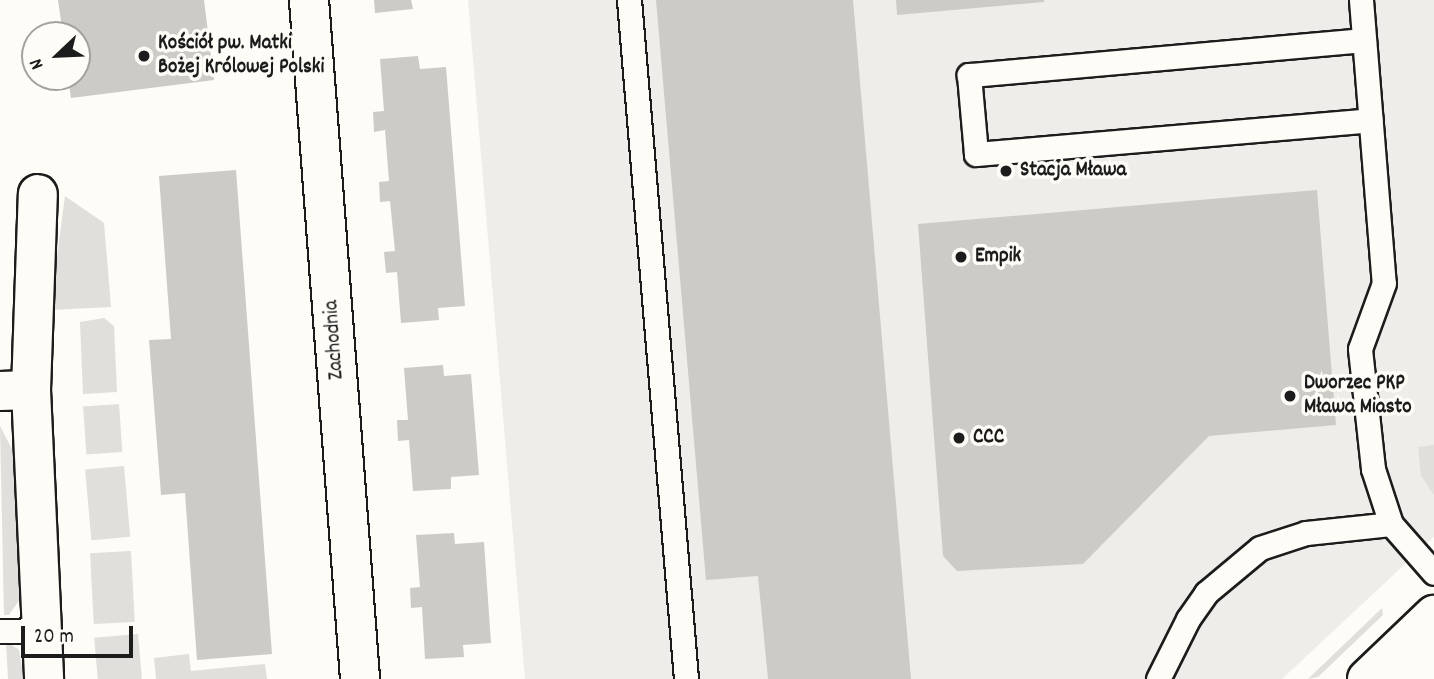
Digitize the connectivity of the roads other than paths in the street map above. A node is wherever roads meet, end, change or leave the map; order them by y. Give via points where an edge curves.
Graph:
1 (309, 0) edge
2 (629, 0) edge
3 (1361, 0) edge
4 (1364, 40) junction
5 (1371, 120) junction
6 (38, 194) dead end
7 (15, 391) edge
8 (1391, 524) junction
9 (1434, 573) edge
10 (1434, 615) edge
11 (41, 630) junction
12 (0, 631) edge
13 (1434, 654) edge
14 (44, 679) edge
15 (360, 679) edge
16 (686, 679) edge
17 (1158, 679) edge
18 (1367, 679) edge
19 (1408, 679) edge

1 - 15 street, Zachodnia
2 - 16 lane
3 - 4 lane
4 - 5 lane
4 - 5 lane via 969,75 976,154
5 - 8 lane via 1384,283 1363,334 1361,365 1376,488
6 - 7 street
7 - 11 street
8 - 9 lane
8 - 17 lane via 1306,534 1260,548 1206,593
10 - 18 street
11 - 12 lane
11 - 14 street
13 - 19 street

